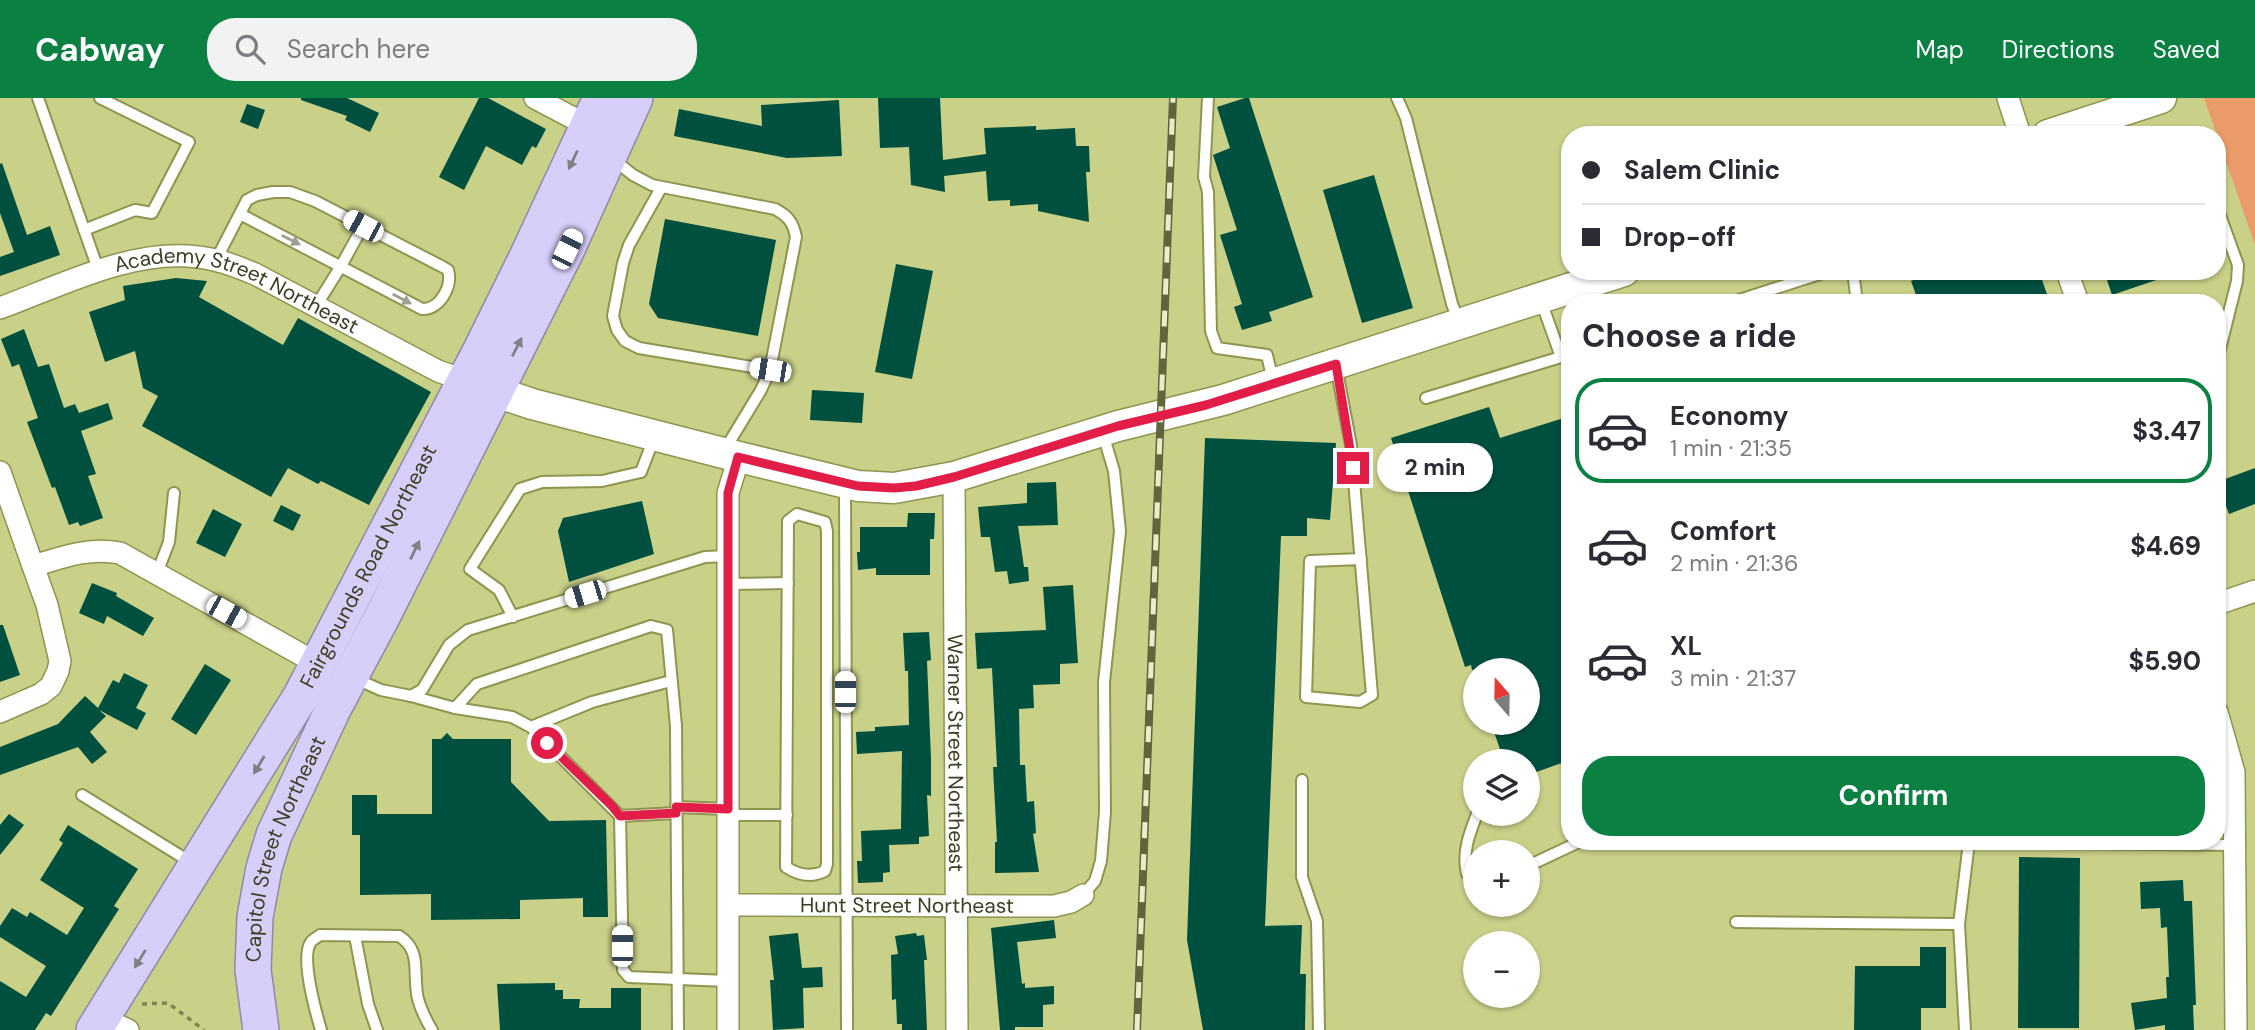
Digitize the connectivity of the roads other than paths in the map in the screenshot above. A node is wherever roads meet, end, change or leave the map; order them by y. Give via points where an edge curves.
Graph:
1 (38, 98) edge
2 (100, 98) edge
3 (535, 98) edge
4 (635, 98) edge
5 (1208, 98) edge
6 (1397, 98) edge
7 (2008, 98) edge
8 (2161, 98) edge
9 (2017, 126) edge
10 (2075, 126) edge
11 (604, 130) edge
12 (661, 188) junction
13 (240, 214) junction
14 (363, 226) junction
15 (84, 230) junction
16 (2226, 232) edge
17 (216, 260) junction
18 (341, 266) junction
19 (99, 272) junction
20 (1596, 280) edge
21 (1801, 280) edge
22 (1758, 294) edge
23 (1540, 298) junction
24 (316, 306) junction
25 (0, 308) edge
26 (1460, 324) junction
27 (2226, 325) edge
28 (1561, 346) edge
29 (1561, 356) edge
30 (1336, 364) junction
31 (770, 370) junction
32 (1274, 384) junction
33 (480, 387) junction
34 (1426, 398) dead end
35 (1102, 431) junction
36 (655, 436) junction
37 (731, 455) junction
38 (0, 472) edge
39 (954, 477) junction
40 (845, 483) junction
41 (174, 493) dead end
42 (377, 551) junction
43 (728, 556) junction
44 (1361, 559) junction
45 (33, 566) junction
46 (157, 573) junction
47 (788, 583) junction
48 (728, 584) junction
49 (2255, 592) edge
50 (2226, 601) edge
51 (513, 617) junction
52 (318, 664) junction
53 (351, 677) junction
54 (671, 681) junction
55 (411, 696) junction
56 (456, 708) junction
57 (0, 712) edge
58 (531, 727) junction
59 (2226, 744) edge
60 (1302, 780) dead end
61 (82, 795) dead end
62 (288, 803) junction
63 (676, 810) junction
64 (728, 812) junction
65 (787, 815) junction
66 (620, 816) junction
67 (2226, 845) edge
68 (2235, 845) junction
69 (1562, 850) edge
70 (1968, 850) edge
71 (1540, 860) edge
72 (197, 866) junction
73 (1083, 895) joint
74 (729, 905) junction
75 (846, 905) junction
76 (956, 905) junction
77 (1736, 922) dead end
78 (1959, 924) junction
79 (355, 936) junction
80 (2246, 946) edge
81 (678, 980) junction
82 (728, 981) junction
83 (114, 1021) edge
84 (261, 1030) edge
85 (321, 1030) edge
86 (377, 1030) edge
87 (432, 1030) edge
88 (678, 1030) edge
89 (728, 1030) edge
90 (847, 1030) edge
91 (957, 1030) edge
92 (1319, 1030) edge
93 (1965, 1030) edge
94 (2236, 1030) edge

1 - 15 lane
2 - 15 lane via 189,142 152,213 135,210
3 - 11 street
4 - 11 main road, Fairgrounds Road Northeast
5 - 32 lane via 1204,177 1211,331 1217,348 1267,355
6 - 26 lane
7 - 9 street
8 - 10 main road
11 - 12 lane via 633,175
11 - 33 main road, Fairgrounds Road Northeast
12 - 31 lane via 775,209 794,225 796,237
12 - 31 lane via 623,263 613,316 617,330 639,348
13 - 14 lane via 247,200 257,195 290,192
13 - 17 lane
13 -> 18 lane
14 - 18 lane
18 -> 14 lane via 422,309 439,304 449,282 448,270
15 - 19 lane
16 - 27 lane via 2238,265
17 - 19 street, Academy Street Northeast via 153,256
17 - 24 street, Academy Street Northeast via 255,274
18 - 24 lane
19 - 25 street, Academy Street Northeast
20 - 23 main road
21 - 22 lane
23 - 26 main road
23 - 28 lane
24 - 33 street, Academy Street Northeast via 438,371
26 - 30 main road
29 - 34 lane
30 - 32 main road
30 - 44 lane via 1351,445
31 - 37 lane
32 - 35 main road
33 - 36 main road
33 - 42 main road, Fairgrounds Road Northeast
53 -> 33 main road, Fairgrounds Road Northeast
35 - 39 main road
35 - 73 lane via 1114,471 1120,531 1104,682 1101,861 1095,881
36 - 37 main road
36 - 51 lane via 641,472 601,481 542,482 520,489 470,569 499,590
37 - 40 main road
37 - 43 street
38 - 45 street
39 - 40 main road via 894,488
39 - 76 street, Warner Street Northeast
40 - 75 lane
41 - 46 lane via 169,542
42 - 52 main road, Fairgrounds Road Northeast
42 - 53 main road via 377,580 345,653
43 - 48 street
43 - 51 lane via 705,557
44 - 44 lane via 1372,695 1360,702 1306,697 1310,561
45 - 46 street via 84,551 106,550
45 - 57 street via 47,605 60,661 58,671 41,694
46 - 52 street
47 - 48 lane
47 - 65 lane
47 - 65 lane via 788,522 797,514 825,522 825,871 807,875 786,867
48 - 64 street
49 - 50 street
51 - 55 lane via 468,631 449,645 422,690
52 - 62 main road via 327,679 294,751
52 -> 72 main road, Fairgrounds Road Northeast
53 - 55 lane
53 - 62 main road, Capitol Street Northeast
54 - 56 lane via 667,629 651,626 477,684
54 - 58 lane via 593,702
54 - 63 lane
55 - 56 lane
56 - 58 lane via 512,717
58 - 66 lane
59 - 68 street via 2234,772
60 - 92 lane via 1302,877 1317,920
61 - 72 lane
62 - 84 main road, Capitol Street Northeast via 264,868 255,917 253,970
63 - 64 lane
63 - 66 lane
63 - 81 lane
64 - 65 lane
64 - 74 street
66 - 81 lane via 623,970 637,979
67 - 68 lane
68 - 80 street
69 - 71 lane
70 - 78 lane
72 -> 83 main road, Fairgrounds Road Northeast
73 - 76 street, Hunt Street Northeast via 1054,906
74 - 75 street, Hunt Street Northeast
74 - 82 street
75 - 76 street, Hunt Street Northeast
75 - 90 lane
76 - 91 street, Warner Street Northeast
77 - 78 lane
78 - 93 lane
79 - 85 lane via 320,936 311,942 307,953
79 - 86 lane
79 - 87 lane via 399,936 409,943 414,952 417,996
80 - 94 street
81 - 82 lane
81 - 88 lane
82 - 89 street

